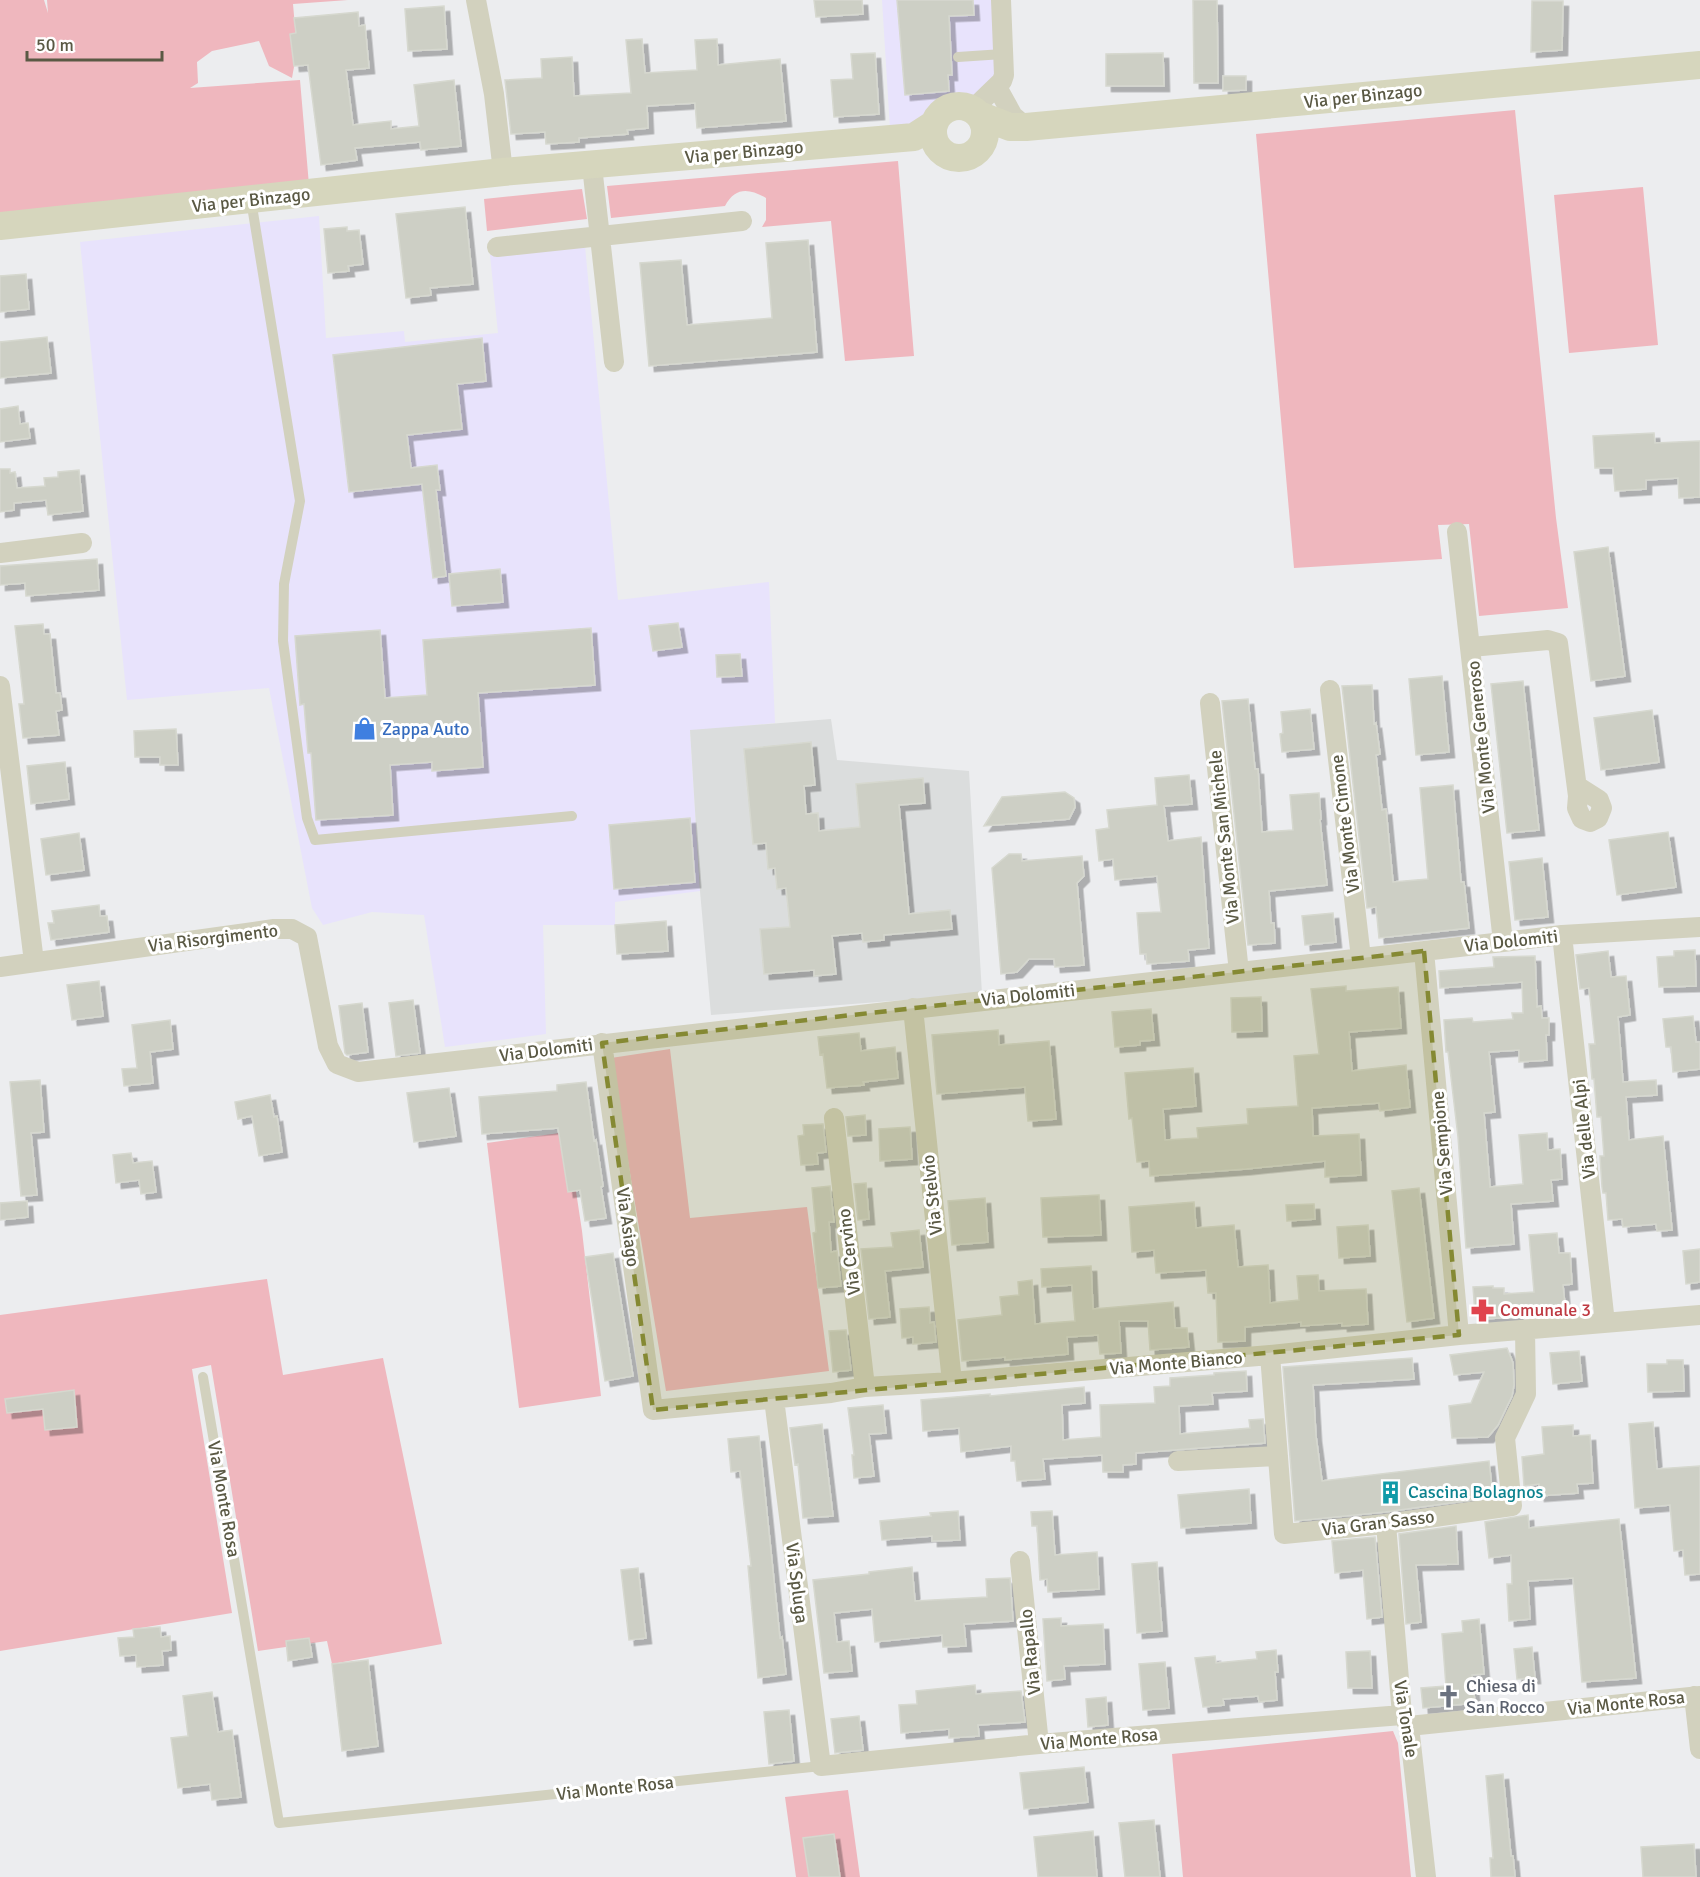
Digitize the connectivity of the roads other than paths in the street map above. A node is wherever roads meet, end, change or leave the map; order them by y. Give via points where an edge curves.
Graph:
1 (476, 0) edge
2 (1001, 0) edge
3 (1003, 54) junction
4 (958, 57) dead end
5 (1700, 65) edge
6 (998, 87) junction
7 (978, 121) junction
8 (1018, 127) junction
9 (929, 137) junction
10 (592, 166) junction
11 (503, 172) junction
12 (251, 200) junction
13 (741, 221) dead end
14 (0, 226) edge
15 (601, 236) junction
16 (497, 246) dead end
17 (614, 362) dead end
18 (1457, 532) dead end
19 (82, 543) dead end
20 (0, 553) edge
21 (1471, 647) junction
22 (0, 686) edge
23 (1330, 690) dead end
24 (1210, 703) dead end
25 (1577, 786) dead end
26 (572, 816) dead end
27 (1700, 927) edge
28 (1562, 935) junction
29 (1503, 942) junction
30 (1424, 951) junction
31 (1361, 958) junction
32 (34, 962) junction
33 (0, 967) edge
34 (1239, 972) junction
35 (913, 1008) junction
36 (602, 1043) junction
37 (358, 1072) joint
38 (834, 1118) dead end
39 (1700, 1315) edge
40 (1605, 1323) junction
41 (1526, 1330) junction
42 (1460, 1335) junction
43 (1270, 1355) junction
44 (203, 1377) dead end
45 (952, 1382) junction
46 (865, 1387) junction
47 (774, 1399) junction
48 (653, 1410) joint
49 (1278, 1456) junction
50 (1178, 1461) dead end
51 (1386, 1524) junction
52 (1020, 1561) dead end
53 (1697, 1696) edge
54 (1405, 1720) junction
55 (1039, 1744) junction
56 (1700, 1749) edge
57 (820, 1766) junction
58 (1426, 1877) edge

1 - 11 street via 494,94
2 - 3 street
3 - 4 lane
3 - 6 street via 1004,75
5 - 8 main road, Via per Binzago
6 - 7 street, Via per Binzago
6 - 8 street
7 - 8 main road, Via per Binzago
7 - 9 main road, Via per Binzago via 964,107 949,108
7 - 9 main road, Via per Binzago via 977,151 965,158 951,157
9 - 10 main road, Via per Binzago
10 - 11 main road, Via per Binzago
10 - 15 street
11 - 12 main road, Via per Binzago
12 - 14 main road, Via per Binzago
12 - 26 lane via 300,501 284,584 283,640 307,818 315,840
13 - 15 street
15 - 16 street
15 - 17 street
18 - 21 street, Via Monte Generoso
19 - 20 street
21 - 25 street via 1548,640 1558,643
21 - 29 street, Via Monte Generoso
22 - 32 street
23 - 31 street, Via Monte Cimone
24 - 34 street, Via Monte San Michele
27 - 28 street, Via Dolomiti
28 - 29 street, Via Dolomiti
28 - 40 street, Via delle Alpi
29 - 30 street, Via Dolomiti
30 - 31 street, Via Dolomiti
30 - 42 street, Via Sempione
31 - 34 street, Via Dolomiti
32 - 33 street, Via Risorgimento
32 - 37 street, Via Risorgimento via 292,929 307,937 327,1047 337,1064
34 - 35 street, Via Dolomiti
35 - 36 street, Via Dolomiti
35 - 45 street, Via Stelvio
36 - 37 street, Via Dolomiti
36 - 48 street, Via Asiago
38 - 46 street, Via Cervino
39 - 40 street, Via Monte Bianco
40 - 41 street, Via Monte Bianco
41 - 42 street, Via Monte Bianco
41 - 51 street, Via Gran Sasso via 1526,1394 1505,1438 1512,1506
42 - 43 street, Via Monte Bianco
43 - 45 street, Via Monte Bianco
43 - 49 street
44 - 57 lane, Via Monte Rosa via 279,1823
45 - 46 street, Via Monte Bianco
46 - 47 street, Via Monte Bianco
47 - 48 street, Via Monte Bianco
47 - 57 street, Via Spluga
49 - 50 street
49 - 51 street, Via Gran Sasso via 1284,1534
51 - 54 street, Via Tonale
52 - 55 street, Via Rapallo
53 - 54 street, Via Monte Rosa
53 - 56 street
54 - 55 street, Via Monte Rosa
54 - 58 street, Via Tonale
55 - 57 street, Via Monte Rosa

